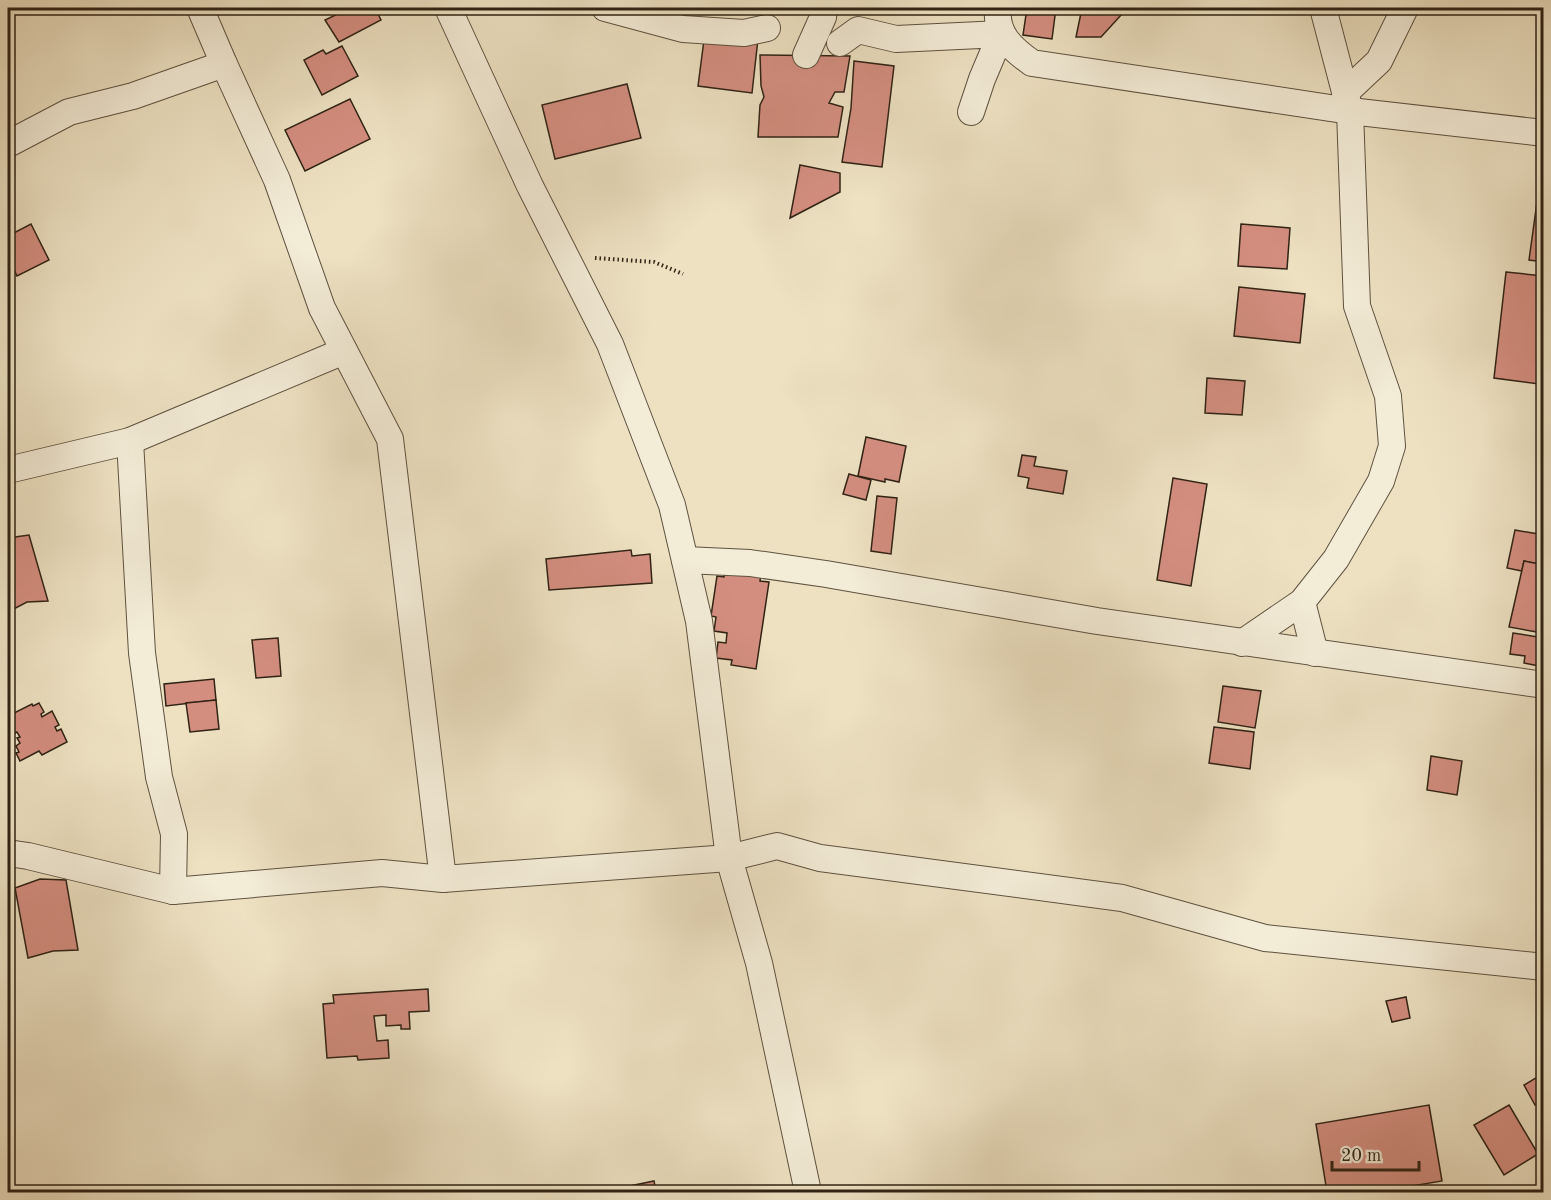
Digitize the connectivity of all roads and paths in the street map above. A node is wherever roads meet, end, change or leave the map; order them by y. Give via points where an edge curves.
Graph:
1 (200, 8) edge
2 (448, 8) edge
3 (605, 8) edge
4 (824, 8) edge
5 (998, 8) edge
6 (1323, 8) edge
7 (1405, 8) edge
8 (767, 28) dead end
9 (1001, 34) junction
10 (840, 43) dead end
11 (806, 55) dead end
12 (224, 64) junction
13 (1347, 102) junction
14 (971, 112) dead end
15 (1544, 133) edge
16 (8, 144) edge
17 (565, 254) junction
18 (683, 274) dead end
19 (344, 351) junction
20 (130, 441) junction
21 (8, 470) edge
22 (685, 560) junction
23 (1302, 602) junction
24 (1242, 642) junction
25 (1315, 653) junction
26 (1544, 684) edge
27 (8, 853) edge
28 (729, 858) junction
29 (443, 879) junction
30 (173, 891) junction
31 (1544, 967) edge
32 (808, 1192) edge

1 - 12 street
2 - 17 street
3 - 8 street via 683,29 744,33
4 - 11 street
5 - 9 street via 996,19
6 - 13 street
7 - 13 street via 1379,61
9 - 10 street via 896,39 858,30
9 - 13 street via 1032,63
9 - 14 street
12 - 16 street via 133,96 69,112
12 - 19 street via 277,180 322,308
13 - 15 street
13 - 23 street via 1357,306 1388,396 1392,446 1381,482 1336,559
17 - 18 path via 654,262
17 - 22 street via 610,344 672,505
19 - 20 street
19 - 29 street via 390,439
20 - 21 street
20 - 30 street via 142,653 159,777 174,834
22 - 24 street via 826,574
22 - 28 street via 699,621
23 - 24 street
23 - 25 street
24 - 25 street
25 - 26 street
27 - 30 street
28 - 29 street
28 - 31 street via 777,846 820,858 1122,898 1265,938
28 - 32 street via 759,963
29 - 30 street via 382,873

